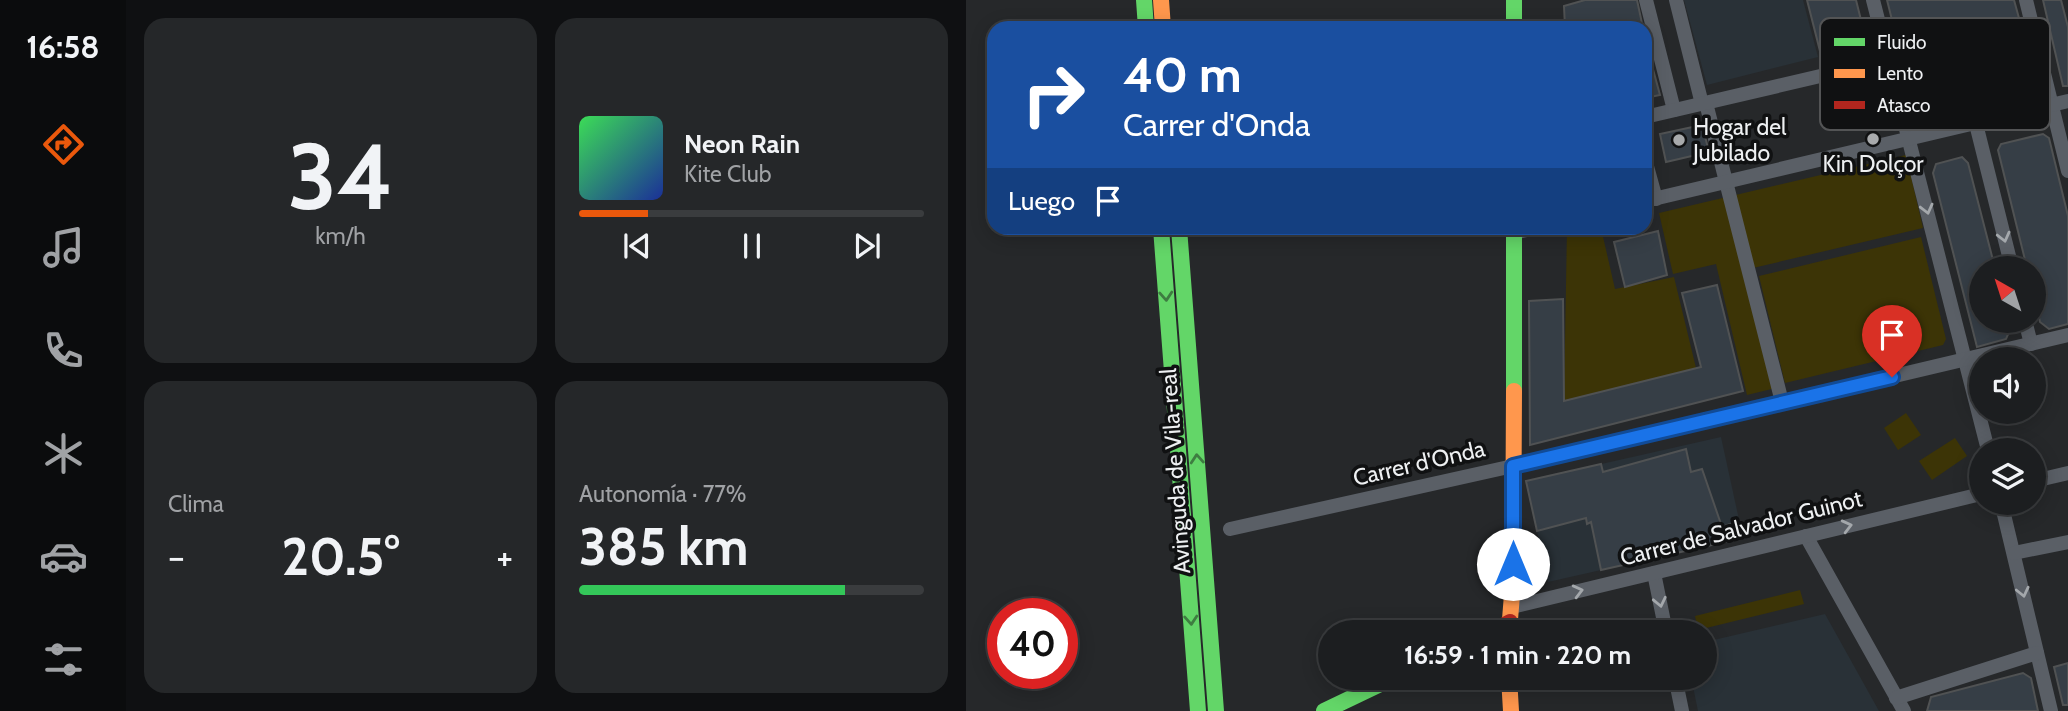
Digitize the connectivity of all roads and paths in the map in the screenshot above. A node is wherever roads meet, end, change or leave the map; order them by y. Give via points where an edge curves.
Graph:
1 (1144, 0) edge
2 (1161, 0) edge
3 (1646, 0) edge
4 (1676, 0) edge
5 (1873, 0) edge
6 (2026, 0) edge
7 (1519, 2) edge
8 (1878, 18) edge
9 (2030, 18) edge
10 (1146, 21) edge
11 (1162, 21) edge
12 (1515, 21) edge
13 (1651, 21) edge
14 (1652, 24) edge
15 (1820, 76) edge
16 (2050, 98) edge
17 (2068, 101) edge
18 (1704, 103) junction
19 (2052, 106) junction
20 (1674, 110) junction
21 (1652, 115) edge
22 (1907, 130) edge
23 (1949, 130) edge
24 (1978, 130) edge
25 (1909, 139) junction
26 (2068, 171) edge
27 (1724, 183) junction
28 (1652, 200) edge
29 (1162, 235) edge
30 (1180, 235) edge
31 (1514, 235) edge
32 (2009, 256) edge
33 (2028, 333) edge
34 (2068, 335) edge
35 (2031, 344) junction
36 (1965, 360) junction
37 (1782, 402) junction
38 (1985, 438) edge
39 (1513, 466) junction
40 (2068, 473) edge
41 (2046, 478) edge
42 (1969, 497) edge
43 (2004, 515) edge
44 (1230, 529) dead end
45 (1806, 536) junction
46 (2068, 542) edge
47 (2014, 553) junction
48 (1654, 573) junction
49 (1511, 620) edge
50 (1664, 620) edge
51 (2037, 653) junction
52 (1368, 690) edge
53 (1510, 690) edge
54 (1678, 690) edge
55 (1896, 698) junction
56 (1198, 711) edge
57 (1216, 711) edge
58 (1324, 711) edge
59 (1511, 711) edge
60 (1682, 711) edge
61 (1904, 711) edge
62 (2051, 711) edge

1 - 10 main road
2 - 11 main road
3 - 13 street
4 - 18 street
5 - 8 street
6 - 9 street
7 - 12 main road
14 - 20 street
15 - 18 street
16 - 19 street
17 - 19 street
18 - 20 street
18 - 27 street
19 - 26 street
20 - 21 street
22 - 25 street
23 - 25 street
24 -> 32 street
25 - 27 street
25 -> 36 street
27 - 28 street
27 - 37 street
29 -> 56 main road, Avinguda de Vila-real
57 -> 30 main road, Avinguda de Vila-real
31 - 39 main road
33 - 35 street
34 - 35 street, Carrer d'Onda
35 - 36 street, Carrer d'Onda
36 - 37 street, Carrer d'Onda
36 - 38 street
37 - 39 street, Carrer d'Onda
39 - 44 street, Carrer d'Onda
39 - 49 main road
40 - 41 street
45 -> 42 street, Carrer de Salvador Guinot
43 - 47 street
45 - 48 street, Carrer de Salvador Guinot
45 - 55 street
46 - 47 street
47 -> 51 street
49 -> 48 street, Carrer de Salvador Guinot
48 -> 50 street
51 - 55 street
51 - 62 street
52 - 58 main road
53 - 59 main road
54 - 60 street
55 - 61 street

